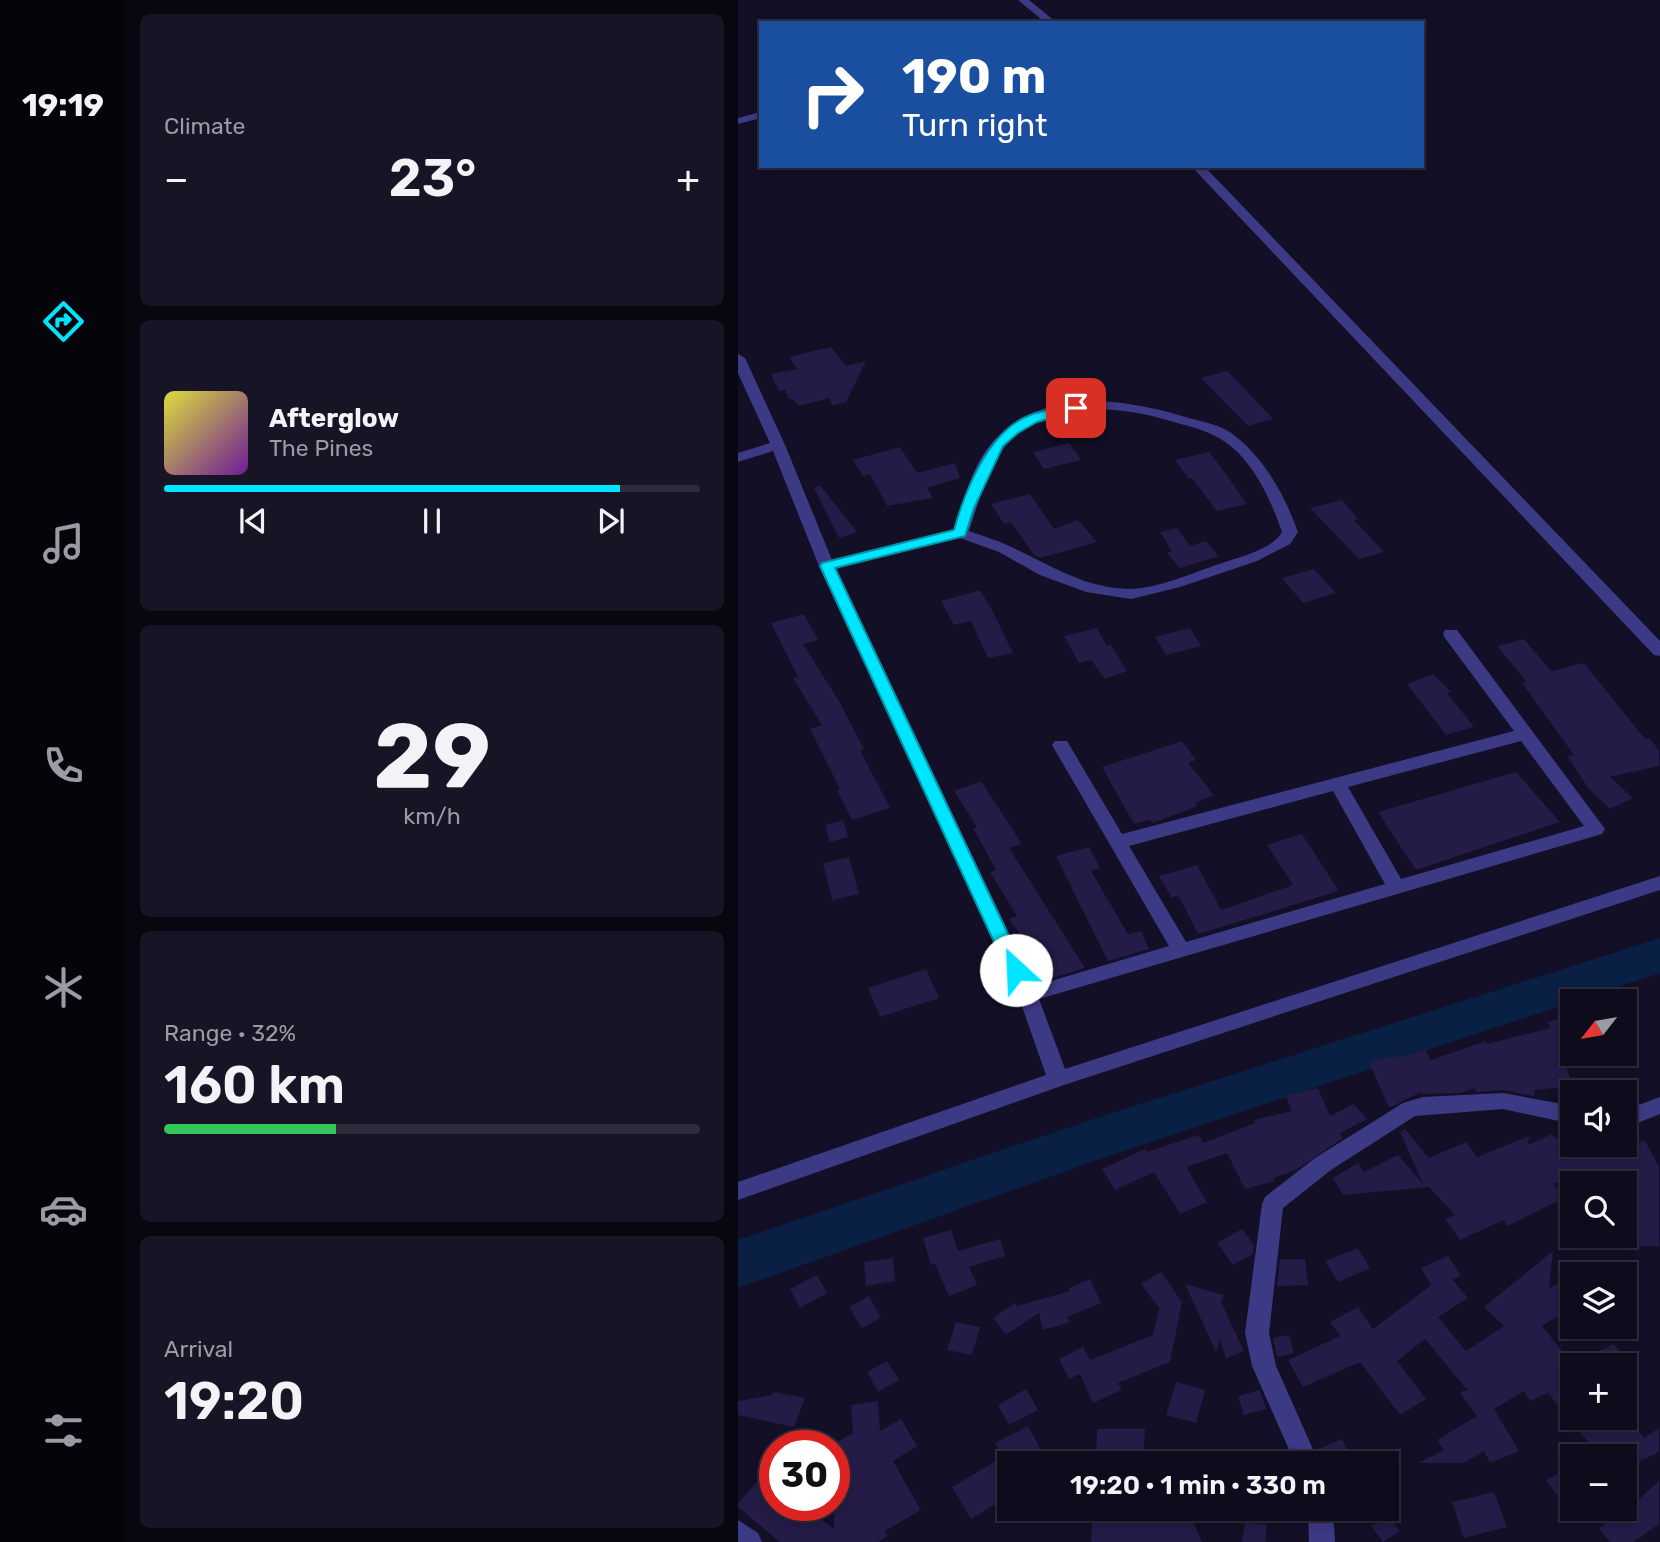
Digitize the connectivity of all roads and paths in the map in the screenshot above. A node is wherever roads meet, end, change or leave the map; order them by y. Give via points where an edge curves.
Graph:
1 (1023, 0) edge
2 (1049, 21) edge
3 (759, 116) edge
4 (738, 121) edge
5 (1199, 168) edge
6 (738, 358) edge
7 (778, 445) junction
8 (738, 457) edge
9 (961, 533) junction
10 (827, 566) junction
11 (1451, 634) dead end
12 (1660, 651) edge
13 (1525, 734) junction
14 (1061, 745) dead end
15 (1336, 783) junction
16 (1118, 842) junction
17 (1660, 883) edge
18 (1396, 886) junction
19 (1181, 950) junction
20 (1028, 995) junction
21 (1058, 1079) junction
22 (1660, 1105) edge
23 (1560, 1112) edge
24 (1637, 1114) edge
25 (738, 1191) edge
26 (1302, 1451) edge
27 (1321, 1521) edge
28 (738, 1532) edge
29 (749, 1542) edge
30 (1322, 1542) edge

1 - 2 street
3 - 4 street
5 - 12 street
6 - 7 street
7 - 8 street
7 - 10 street
9 - 9 street via 988,462 1013,430 1060,411 1126,406 1228,437 1269,485 1290,531 1285,541 1252,558 1131,594 1092,589
9 - 10 street
10 - 20 street
11 - 13 street
13 - 15 street
13 - 18 street via 1596,829
14 - 16 street
15 - 16 street
15 - 18 street
16 - 19 street
17 - 21 street
18 - 19 street
19 - 20 street
20 - 21 street
21 - 25 street
22 - 24 street
23 - 26 street via 1493,1101 1410,1109 1323,1164 1273,1204 1257,1333 1264,1366
27 - 30 street
28 - 29 street

